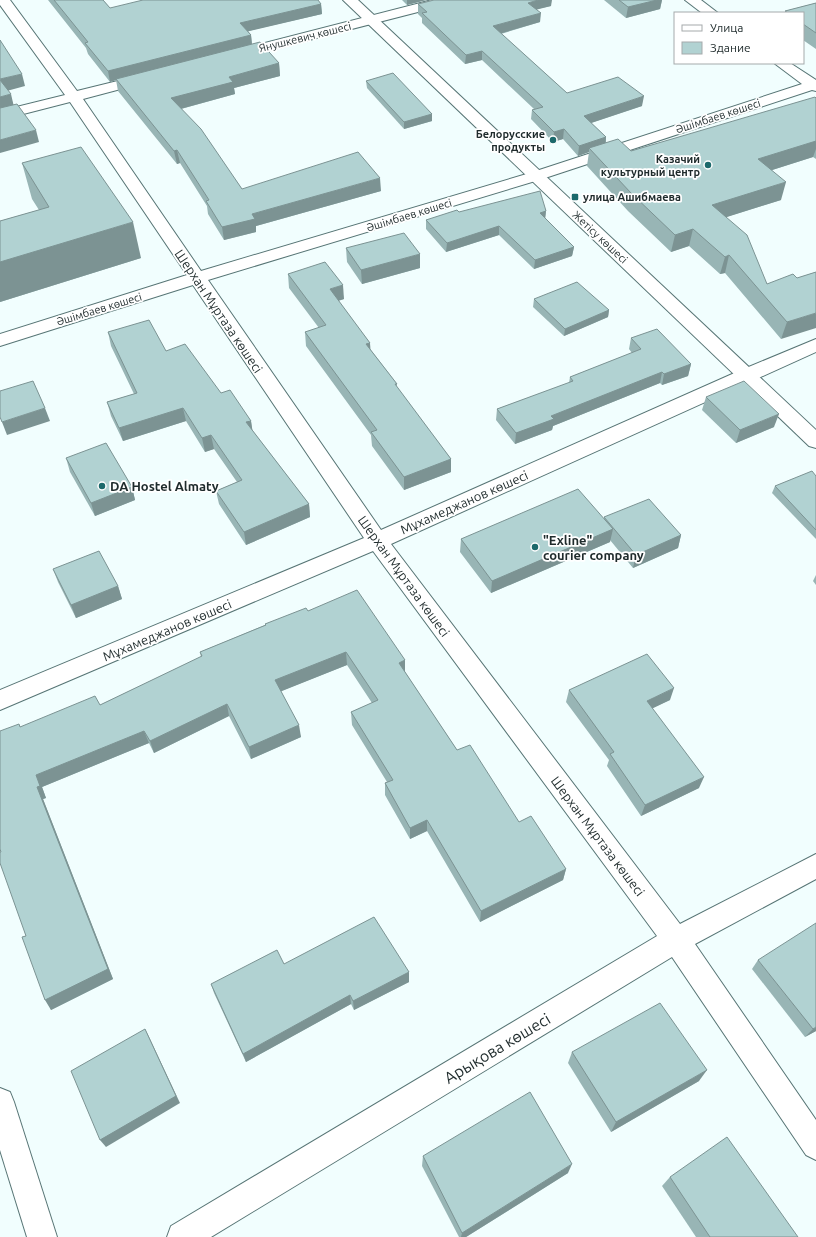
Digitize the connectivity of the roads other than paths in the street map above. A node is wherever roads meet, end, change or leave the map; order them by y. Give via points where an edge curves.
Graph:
1 (3, 0) edge
2 (350, 0) edge
3 (448, 0) edge
4 (692, 0) edge
5 (710, 12) edge
6 (371, 20) junction
7 (219, 59) edge
8 (782, 64) edge
9 (158, 75) edge
10 (815, 86) edge
11 (74, 97) junction
12 (0, 116) edge
13 (536, 176) junction
14 (196, 278) junction
15 (0, 340) edge
16 (816, 345) edge
17 (746, 375) junction
18 (816, 441) edge
19 (377, 541) junction
20 (0, 700) edge
21 (816, 866) edge
22 (676, 940) junction
23 (0, 1102) edge
24 (816, 1145) edge
25 (42, 1237) edge
26 (182, 1237) edge

1 - 11 street, Шерхан Мұртаза көшесі
2 - 6 street, Жетісу көшесі
3 - 6 street, Янушкевич көшесі
4 - 5 street
6 - 7 street, Янушкевич көшесі
6 - 13 street, Жетісу көшесі
8 - 10 street
9 - 11 street
10 - 13 street, Әшімбаев көшесі
11 - 12 street
11 - 14 street, Шерхан Мұртаза көшесі
13 - 14 street, Әшімбаев көшесі
13 - 17 street, Жетісу көшесі
14 - 15 street, Әшімбаев көшесі
14 - 19 street, Шерхан Мұртаза көшесі
16 - 17 street, Мұхамеджанов көшесі
17 - 18 street, Жетісу көшесі
17 - 19 street, Мұхамеджанов көшесі
19 - 20 street, Мұхамеджанов көшесі
19 - 22 street, Шерхан Мұртаза көшесі
21 - 22 street, Арықова көшесі
22 - 24 street, Шерхан Мұртаза көшесі
22 - 26 street, Арықова көшесі
23 - 25 street

